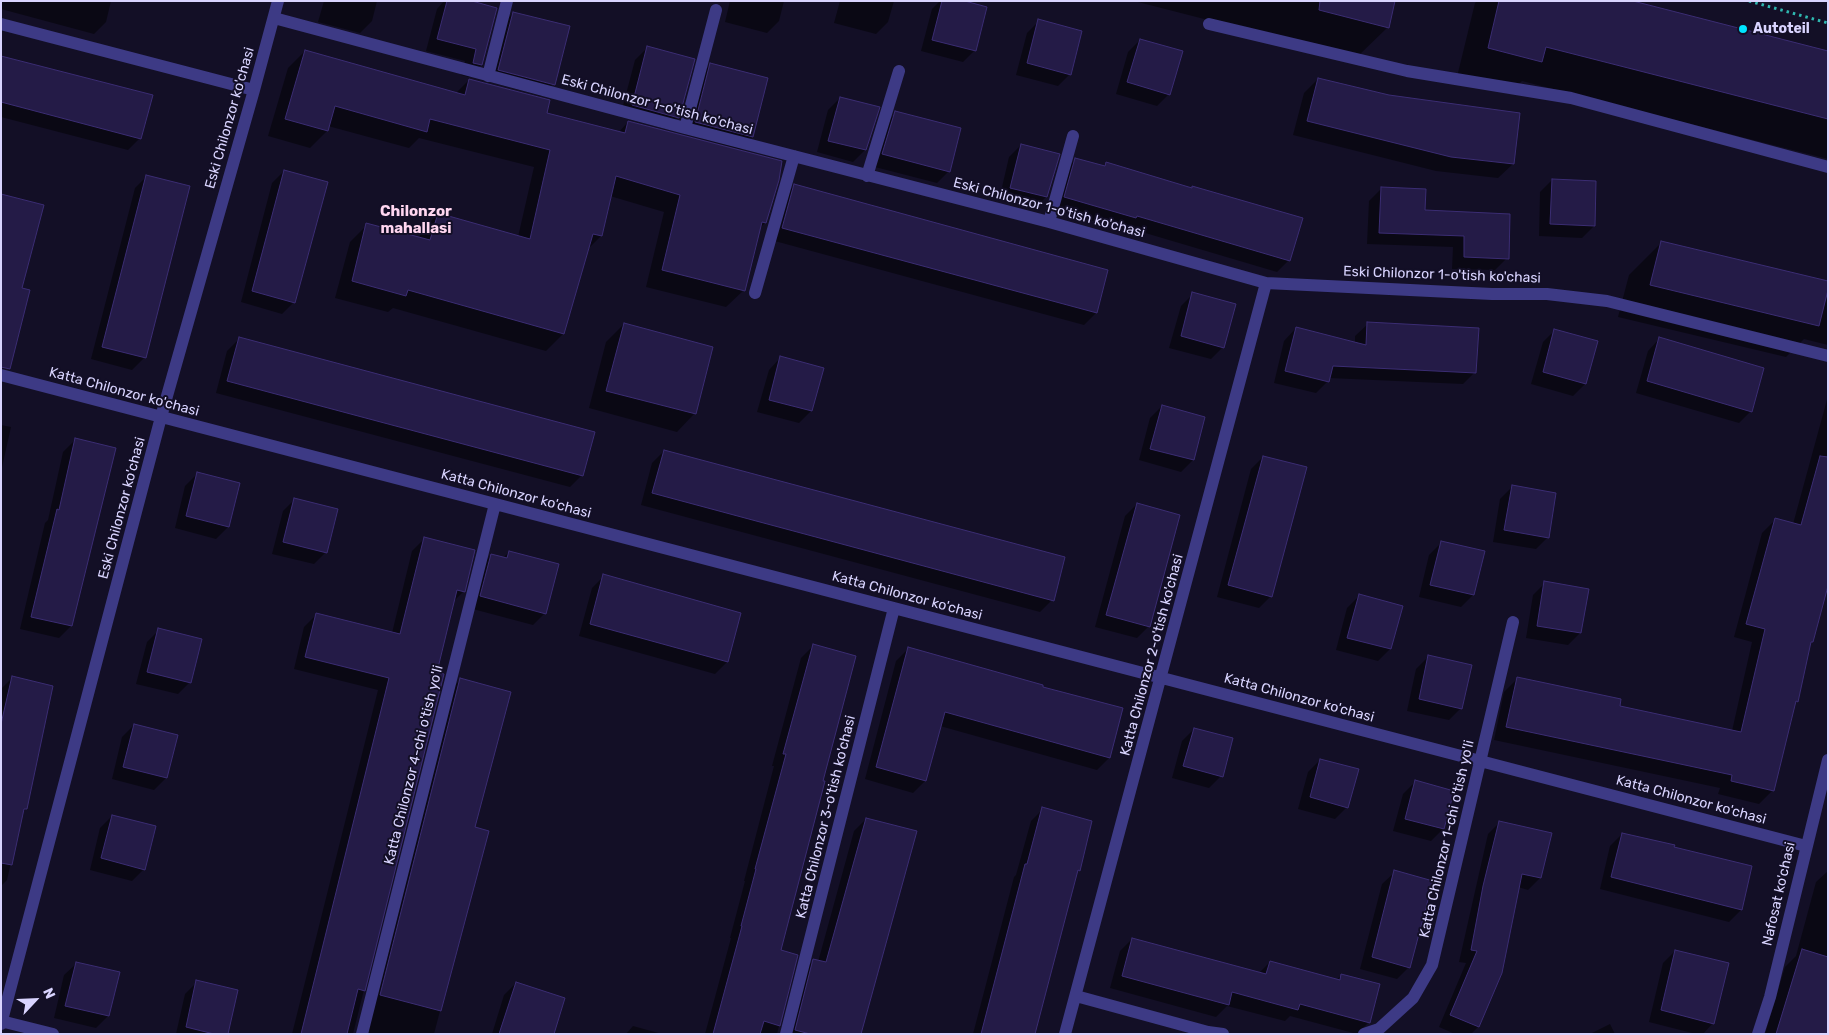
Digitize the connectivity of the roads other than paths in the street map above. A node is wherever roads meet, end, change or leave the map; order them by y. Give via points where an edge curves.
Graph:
1 (278, 1) edge
2 (507, 1) edge
3 (716, 10) dead end
4 (274, 18) junction
5 (1, 24) edge
6 (1209, 24) dead end
7 (899, 71) dead end
8 (488, 76) junction
9 (254, 90) junction
10 (684, 128) junction
11 (1074, 136) dead end
12 (794, 156) junction
13 (1828, 167) edge
14 (867, 176) junction
15 (1049, 222) junction
16 (1266, 283) junction
17 (755, 293) dead end
18 (1828, 356) edge
19 (1, 375) edge
20 (161, 417) junction
21 (495, 504) junction
22 (894, 608) junction
23 (1513, 622) dead end
24 (1161, 678) junction
25 (1828, 760) edge
26 (1481, 761) junction
27 (1806, 846) junction
28 (1076, 996) junction
29 (2, 1022) edge
30 (53, 1034) edge
31 (362, 1034) edge
32 (786, 1034) edge
33 (1065, 1034) edge
34 (1223, 1034) edge
35 (1364, 1034) edge
36 (1758, 1034) edge

1 - 4 street, Eski Chilonzor ko'chasi
2 - 8 street
3 - 10 street
4 - 8 street, Eski Chilonzor 1-o'tish ko'chasi
4 - 9 street, Eski Chilonzor ko'chasi
5 - 9 street
6 - 13 street via 1407,71 1571,98
7 - 14 street
8 - 10 street, Eski Chilonzor 1-o'tish ko'chasi
9 - 20 street, Eski Chilonzor ko'chasi
10 - 12 street, Eski Chilonzor 1-o'tish ko'chasi
11 - 15 street
12 - 14 street, Eski Chilonzor 1-o'tish ko'chasi
12 - 17 street
14 - 15 street, Eski Chilonzor 1-o'tish ko'chasi
15 - 16 street, Eski Chilonzor 1-o'tish ko'chasi
16 - 18 street, Eski Chilonzor 1-o'tish ko'chasi via 1547,294 1607,301
16 - 24 street, Katta Chilonzor 2-o'tish ko'chasi
19 - 20 street, Katta Chilonzor ko'chasi
20 - 21 street, Katta Chilonzor ko'chasi
20 - 29 street, Eski Chilonzor ko'chasi
21 - 22 street, Katta Chilonzor ko'chasi
21 - 31 street, Katta Chilonzor 4-chi o'tish yo'li
22 - 24 street, Katta Chilonzor ko'chasi
22 - 32 street, Katta Chilonzor 3-o'tish ko'chasi
23 - 26 street, Katta Chilonzor 1-chi o'tish yo'li
24 - 26 street, Katta Chilonzor ko'chasi
24 - 28 street, Katta Chilonzor 2-o'tish ko'chasi
25 - 27 street, Nafosat ko'chasi
26 - 27 street, Katta Chilonzor ko'chasi
26 - 35 street, Katta Chilonzor 1-chi o'tish yo'li via 1432,965 1414,998 1378,1029
27 - 36 street, Nafosat ko'chasi
28 - 33 street, Katta Chilonzor 2-o'tish ko'chasi
28 - 34 street
29 - 30 street

